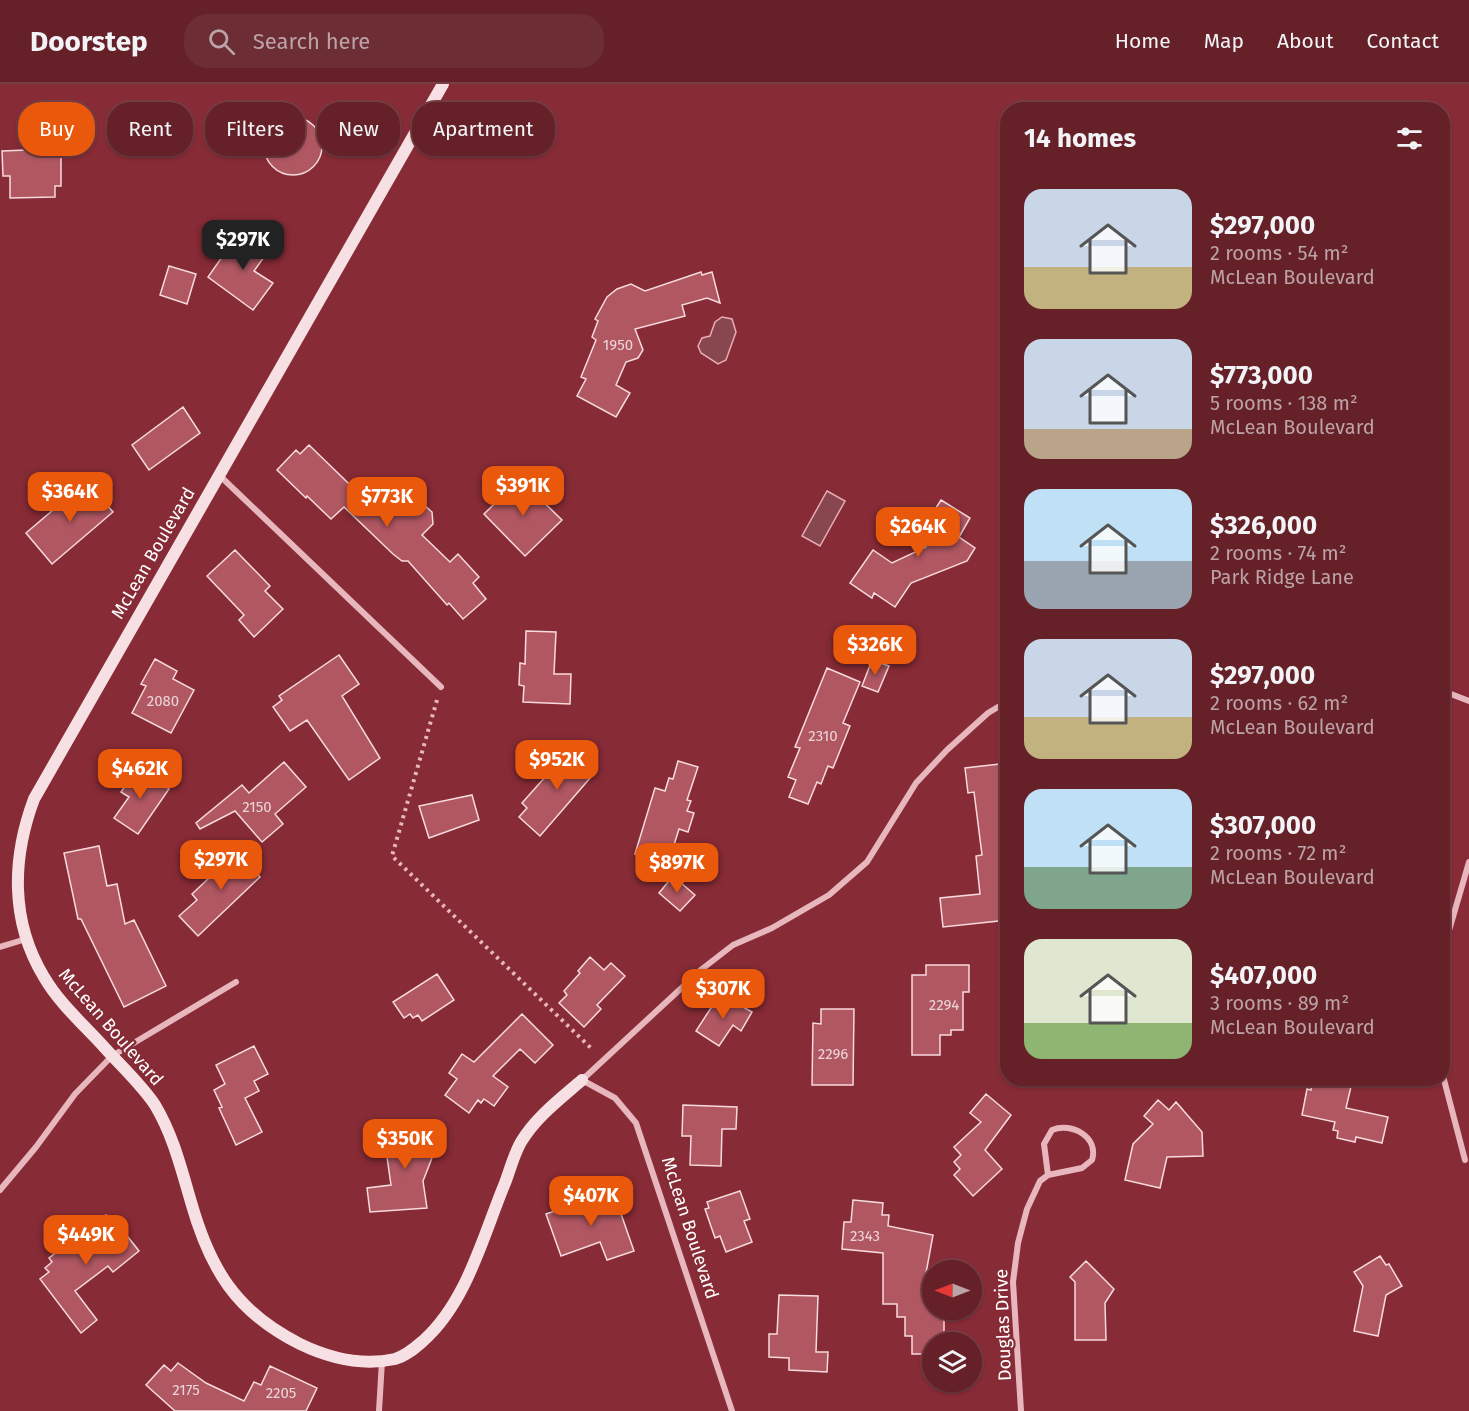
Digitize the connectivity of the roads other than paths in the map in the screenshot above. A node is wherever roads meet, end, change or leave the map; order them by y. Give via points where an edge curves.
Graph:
1 (443, 84) edge
2 (218, 474) junction
3 (441, 687) road end
4 (1450, 693) edge
5 (1469, 700) edge
6 (1000, 707) edge
7 (1469, 862) edge
8 (1450, 927) edge
9 (26, 939) junction
10 (0, 947) edge
11 (236, 982) dead end
12 (112, 1056) junction
13 (582, 1080) junction
14 (1446, 1086) edge
15 (1465, 1160) dead end
16 (1048, 1175) junction
17 (0, 1190) edge
18 (382, 1360) junction
19 (379, 1411) edge
20 (732, 1411) edge
21 (1021, 1411) edge

1 - 2 street, McLean Boulevard
2 - 3 street
2 - 9 street, McLean Boulevard via 34,799 18,852 17,896
4 - 5 street
6 - 13 street, McLean Boulevard via 972,728 916,783 859,869 829,895 733,945
7 - 8 street
9 - 10 street
9 - 12 street, McLean Boulevard via 44,978
11 - 12 street
12 - 17 street via 75,1094
12 - 18 street, McLean Boulevard via 149,1097 168,1130 202,1241 226,1285 266,1323 310,1349 337,1358
13 - 18 street, McLean Boulevard via 537,1120 520,1144 463,1286 442,1324 406,1354
13 - 20 street, McLean Boulevard via 615,1098 636,1123
14 - 15 street
16 - 16 street via 1044,1144 1052,1130 1073,1129 1091,1141 1094,1154 1088,1164
16 - 21 street, Douglas Drive via 1036,1185 1027,1209 1013,1282
18 - 19 street

